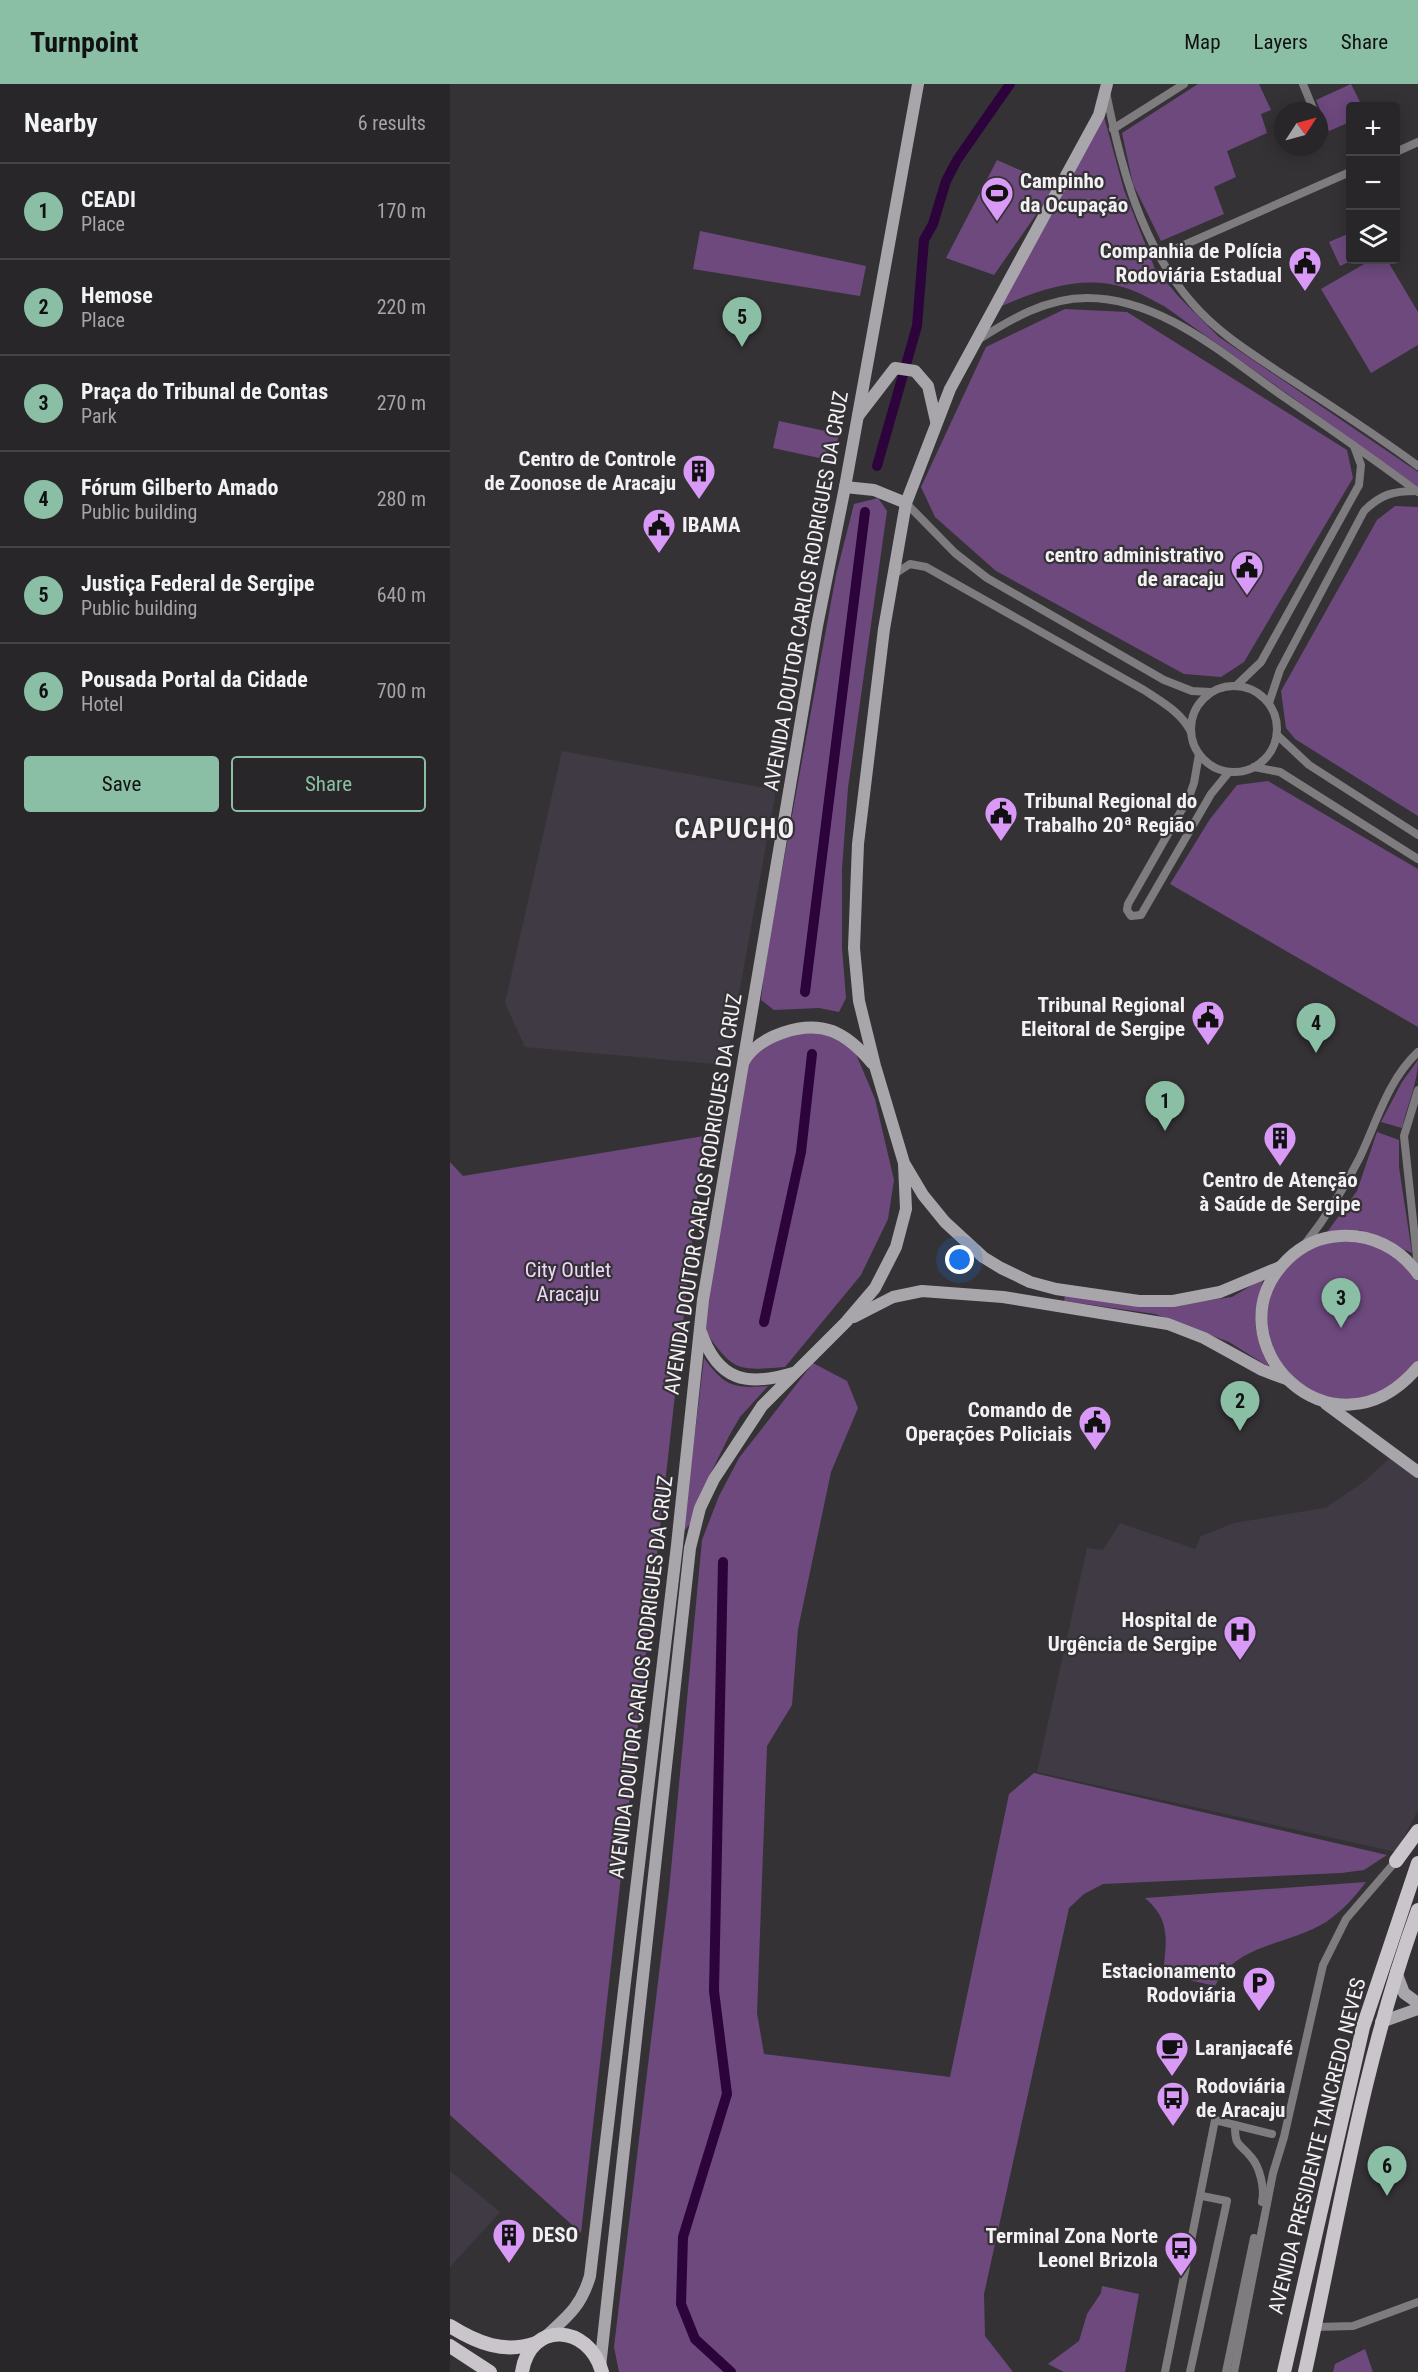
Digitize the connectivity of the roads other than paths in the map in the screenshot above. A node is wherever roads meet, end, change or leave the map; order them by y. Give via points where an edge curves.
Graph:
1 (918, 84) edge
2 (1184, 84) edge
3 (1303, 84) edge
4 (1107, 88) edge
5 (1310, 102) edge
6 (1113, 129) junction
7 (1418, 142) edge
8 (1400, 150) edge
9 (1346, 174) edge
10 (1159, 256) junction
11 (975, 342) junction
12 (856, 420) junction
13 (936, 421) junction
14 (1354, 446) junction
15 (1418, 466) edge
16 (845, 487) junction
17 (1417, 491) edge
18 (906, 503) junction
19 (893, 575) junction
20 (1237, 685) junction
21 (1210, 692) junction
22 (1269, 704) junction
23 (1191, 732) junction
24 (1277, 735) junction
25 (1199, 754) junction
26 (1253, 767) junction
27 (1229, 772) junction
28 (1418, 835) edge
29 (1418, 859) edge
30 (1418, 1052) edge
31 (742, 1065) junction
32 (875, 1066) junction
33 (1418, 1090) edge
34 (904, 1163) junction
35 (1303, 1247) junction
36 (1280, 1267) junction
37 (1418, 1267) edge
38 (1418, 1274) edge
39 (1056, 1288) junction
40 (1055, 1306) junction
41 (846, 1322) junction
42 (699, 1328) junction
43 (1418, 1366) edge
44 (794, 1373) junction
45 (1286, 1379) junction
46 (1323, 1402) junction
47 (1418, 1472) edge
48 (1418, 1831) edge
49 (1396, 1861) joint
50 (1418, 1863) edge
51 (1418, 1910) edge
52 (1418, 1937) edge
53 (1396, 1971) junction
54 (1418, 2003) edge
55 (1418, 2009) edge
56 (1381, 2022) junction
57 (1235, 2125) junction
58 (1272, 2134) dead end
59 (1202, 2196) junction
60 (1418, 2302) edge
61 (450, 2326) edge
62 (1315, 2327) junction
63 (541, 2340) junction
64 (450, 2346) edge
65 (601, 2369) edge
66 (490, 2372) edge
67 (522, 2372) edge
68 (1165, 2372) edge
69 (1190, 2372) edge
70 (1226, 2372) edge
71 (1234, 2372) edge
72 (1284, 2372) edge
73 (1305, 2372) edge

1 - 12 main road, AVENIDA DOUTOR CARLOS RODRIGUES DA CRUZ
2 - 6 street
3 - 5 street
4 - 6 street
4 - 11 main road via 1099,115
6 - 10 street via 1126,181
7 - 8 street
9 - 10 street
10 - 15 street via 1192,304 1227,336
11 - 13 main road
11 - 14 street via 1008,321 1054,302 1085,298 1129,303 1179,326
12 - 13 main road via 895,368 915,371 928,386
12 - 16 main road, AVENIDA DOUTOR CARLOS RODRIGUES DA CRUZ
13 - 18 main road
14 - 17 street
14 - 20 street via 1361,465 1359,485 1261,662
16 - 18 main road via 874,490
16 - 31 main road, AVENIDA DOUTOR CARLOS RODRIGUES DA CRUZ via 817,626
17 - 22 street via 1382,495 1364,511 1280,670
18 - 19 main road
18 - 21 street via 955,553 987,578 1164,680 1192,691
19 - 23 street via 910,564 926,567 1144,690 1176,712
19 - 32 main road via 858,844 854,948 859,1001
20 - 21 street
20 - 22 street via 1260,694
21 - 23 street via 1192,717
22 - 24 street
23 - 25 street
24 - 26 street via 1273,748
24 - 28 street via 1310,765
25 - 27 street via 1217,769
25 - 27 street via 1189,796 1128,904 1131,916 1141,915 1211,794
26 - 27 street
26 - 29 street via 1280,772
30 - 35 street via 1394,1083 1344,1190
31 - 32 main road via 750,1052 765,1041 794,1030 816,1028 842,1036
31 - 42 main road, AVENIDA DOUTOR CARLOS RODRIGUES DA CRUZ
32 - 34 main road
33 - 37 street via 1404,1136
34 - 39 main road via 945,1222 983,1257 1030,1282
34 - 41 main road via 906,1209 896,1247 875,1288
35 - 36 main road
35 - 38 main road via 1334,1236 1364,1237 1398,1252
36 - 39 main road via 1220,1292 1173,1301 1139,1301
36 - 45 main road via 1269,1286 1262,1318 1269,1353
39 - 40 main road
40 - 41 main road via 1003,1297 922,1291 893,1297
40 - 45 main road via 1168,1324
41 - 44 main road, AVENIDA DOUTOR CARLOS RODRIGUES DA CRUZ
42 - 44 main road via 706,1348 733,1377 761,1381
42 - 63 main road, AVENIDA DOUTOR CARLOS RODRIGUES DA CRUZ via 590,2276 578,2307
43 - 46 main road via 1403,1385 1367,1403
44 - 65 main road, AVENIDA DOUTOR CARLOS RODRIGUES DA CRUZ via 762,1406 714,1479 700,1508 690,1548
45 - 46 main road
46 - 47 main road
48 - 49 main road
49 - 71 street via 1346,1918 1323,1965 1273,2173
50 - 72 main road, AVENIDA PRESIDENTE TANCREDO NEVES via 1363,2027
51 - 53 main road, AVENIDA PRESIDENTE TANCREDO NEVES
52 - 53 main road
53 - 54 main road via 1404,1993
53 - 56 main road, AVENIDA PRESIDENTE TANCREDO NEVES
55 - 56 main road
56 - 62 main road, AVENIDA PRESIDENTE TANCREDO NEVES
57 - 58 street
57 - 59 street via 1215,2120
57 - 70 street via 1235,2138 1241,2150 1251,2157 1262,2179 1264,2195
59 - 68 street
59 - 69 street via 1227,2201
60 - 62 street via 1353,2326
61 - 63 main road via 491,2346 524,2348
62 - 73 main road, AVENIDA PRESIDENTE TANCREDO NEVES
63 - 65 main road via 564,2334 576,2337 594,2353
63 - 67 main road via 527,2355
64 - 66 main road

